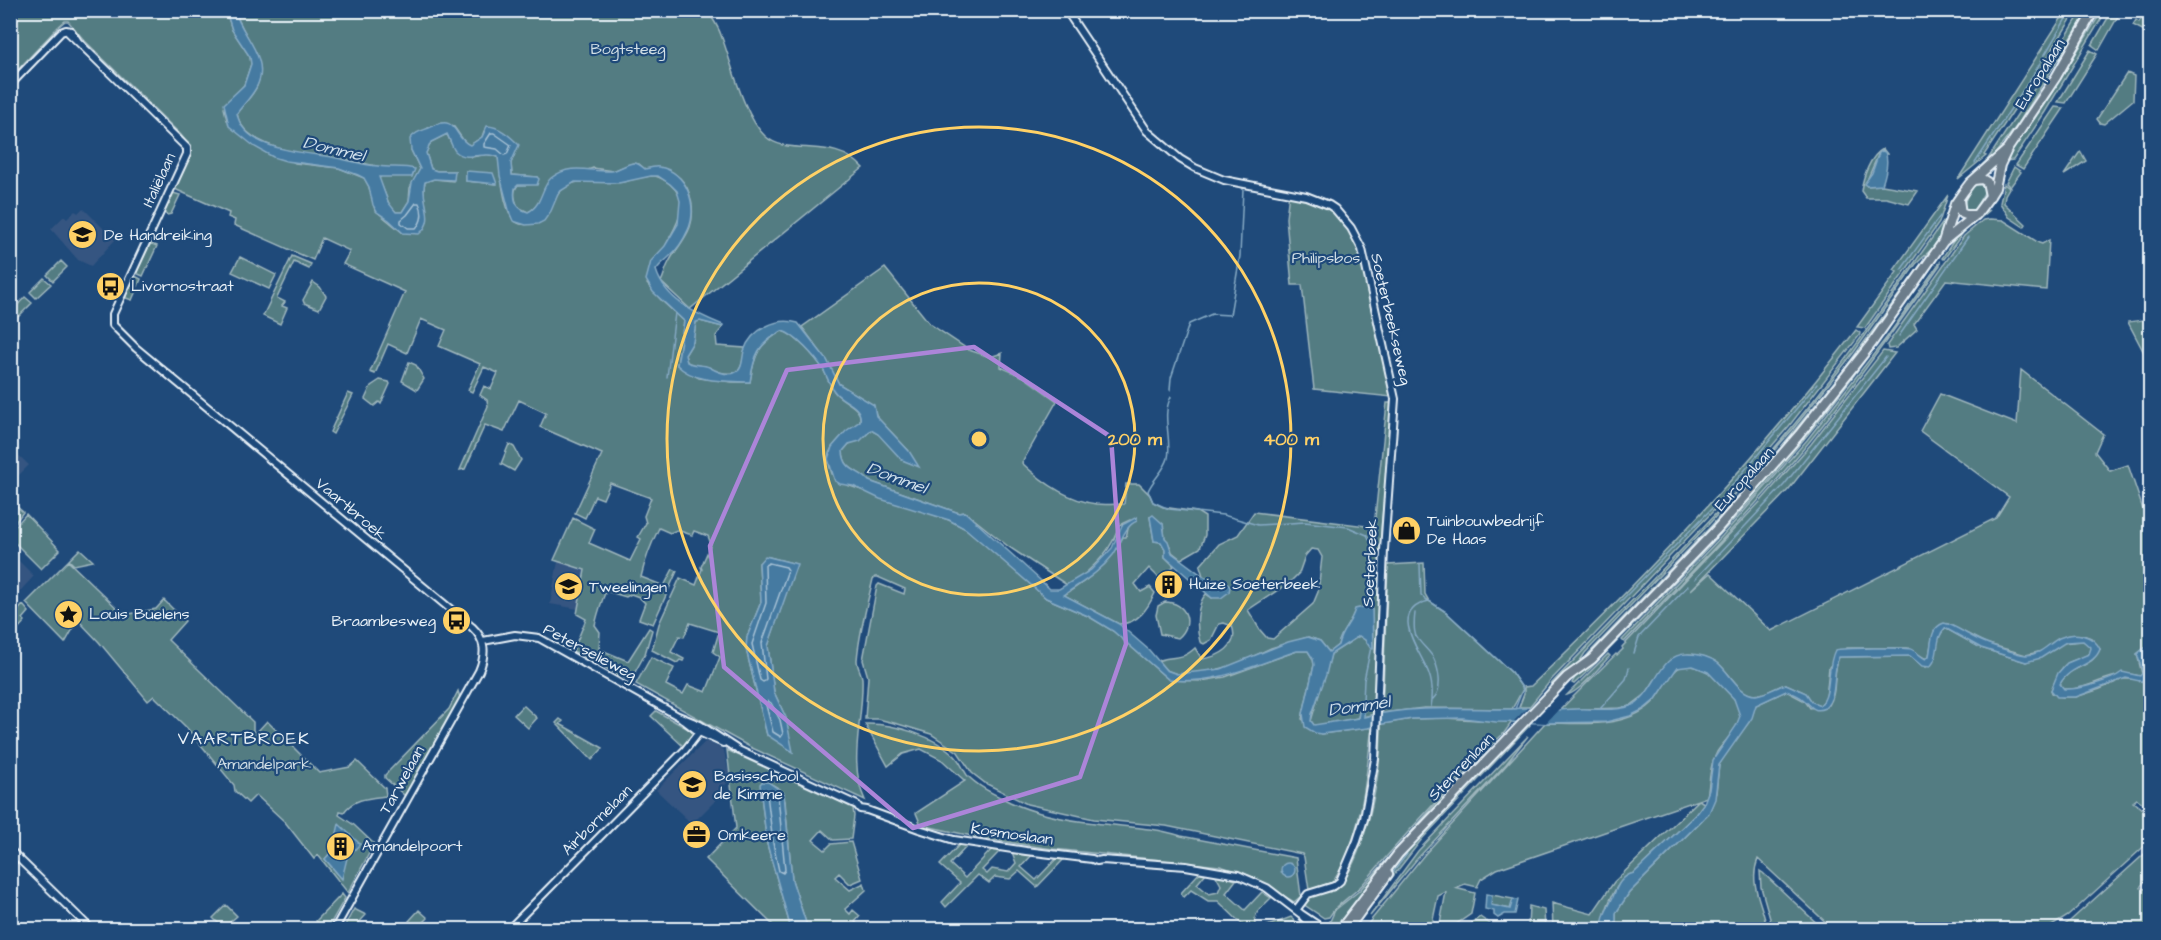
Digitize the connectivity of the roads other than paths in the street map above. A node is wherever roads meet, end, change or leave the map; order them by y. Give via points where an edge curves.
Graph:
1 (1066, 10) edge
2 (2094, 10) edge
3 (10, 85) edge
4 (2007, 150) junction
5 (1974, 180) junction
6 (1989, 196) junction
7 (1959, 198) junction
8 (1976, 215) junction
9 (1942, 242) junction
10 (1395, 399) joint
11 (200, 401) joint
12 (483, 641) junction
13 (1537, 708) joint
14 (701, 729) junction
15 (1407, 846) junction
16 (10, 850) edge
17 (1298, 912) junction
18 (92, 930) edge
19 (334, 930) edge
20 (508, 930) edge
21 (1316, 930) edge
22 (1325, 930) edge
23 (1340, 930) edge
24 (1347, 930) edge

1 - 10 street, Soeterbeekseweg via 1147,131 1180,159 1224,180 1306,196 1335,209 1362,249
2 - 4 main road, Europalaan via 2056,77
3 - 11 street, Italiëlaan via 61,32 70,31 187,148 112,320 136,348
4 - 5 main road, Europalaan
4 - 6 main road, Europalaan
5 - 6 main road via 1987,182
5 - 7 main road
6 - 8 main road
7 - 8 main road via 1961,213
7 - 9 main road, Europalaan
8 - 9 main road, Europalaan
9 - 13 main road, Europalaan via 1848,374 1777,462 1592,659 1567,677
10 - 17 street, Soeterbeek via 1375,759 1364,819 1340,881 1308,894
11 - 12 street, Vaartbroek via 472,627
12 - 14 street, Peterselieweg via 515,635 539,638
12 - 19 street, Tarwelaan via 479,671
13 - 15 main road, Sterrenlaan
14 - 17 street, Kosmoslaan via 860,809 954,840 1097,861 1223,871 1266,888
14 - 20 street, Airbornelaan
15 - 23 main road, Sterrenlaan
15 - 24 main road, Sterrenlaan
16 - 18 street
17 - 21 street, Kosmoslaan
17 - 22 street, Kosmoslaan

